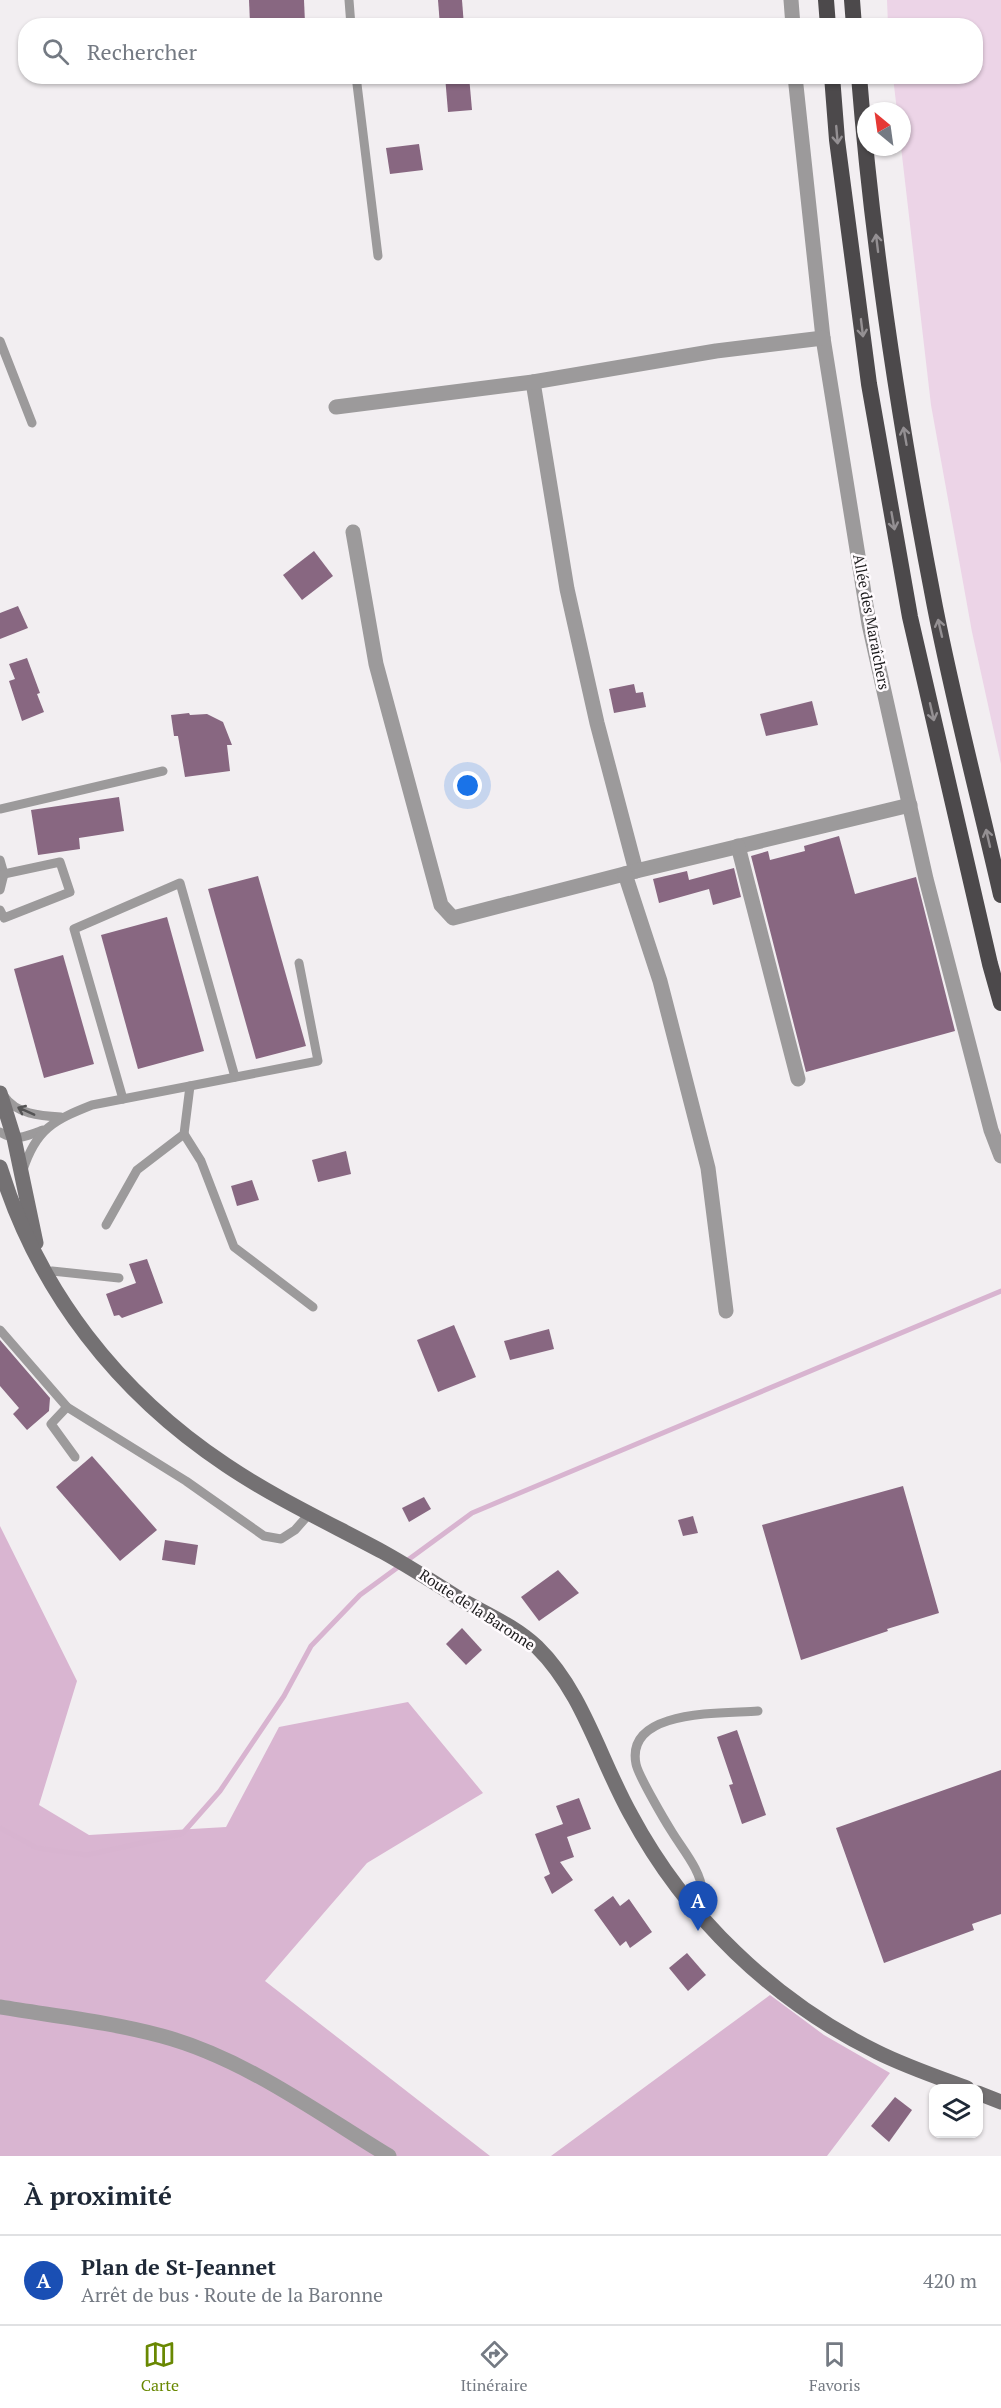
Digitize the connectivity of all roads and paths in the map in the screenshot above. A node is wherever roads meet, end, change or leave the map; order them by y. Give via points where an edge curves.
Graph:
1 (349, 0) edge
2 (791, 0) edge
3 (826, 0) edge
4 (852, 0) edge
5 (350, 18) edge
6 (792, 18) edge
7 (827, 18) edge
8 (853, 18) edge
9 (357, 84) edge
10 (796, 84) edge
11 (833, 84) edge
12 (860, 84) edge
13 (378, 256) dead end
14 (823, 338) junction
15 (0, 341) edge
16 (533, 382) junction
17 (336, 407) dead end
18 (32, 423) dead end
19 (353, 532) dead end
20 (163, 771) dead end
21 (909, 805) junction
22 (0, 809) edge
23 (738, 846) junction
24 (0, 860) edge
25 (630, 872) junction
26 (4, 874) junction
27 (0, 890) edge
28 (1001, 895) edge
29 (0, 910) edge
30 (298, 963) dead end
31 (1001, 1003) edge
32 (235, 1077) junction
33 (798, 1079) dead end
34 (190, 1086) junction
35 (0, 1091) edge
36 (123, 1099) junction
37 (61, 1117) junction
38 (43, 1130) junction
39 (184, 1134) junction
40 (7, 1135) edge
41 (1001, 1156) edge
42 (0, 1167) edge
43 (22, 1174) junction
44 (5, 1198) edge
45 (106, 1225) dead end
46 (44, 1270) junction
47 (119, 1278) dead end
48 (313, 1307) dead end
49 (726, 1311) dead end
50 (0, 1330) edge
51 (67, 1407) junction
52 (75, 1457) dead end
53 (310, 1513) junction
54 (758, 1711) dead end
55 (690, 1905) junction
56 (0, 2007) edge
57 (957, 2084) edge
58 (983, 2095) edge
59 (1001, 2102) edge
60 (389, 2156) edge

1 - 5 lane
2 - 6 street
3 - 7 highway
4 - 8 highway
9 - 13 lane
10 - 14 street, Allée des Maraîchers
11 -> 31 highway via 869,384 910,617
28 -> 12 highway via 935,609 894,374
14 - 16 street via 716,351
14 - 21 street, Allée des Maraîchers via 869,624
15 - 18 lane
16 - 17 street
16 - 25 street via 567,590
19 - 25 street via 376,664 441,905 453,918
20 - 22 lane
21 - 23 street
21 - 41 street, Allée des Maraîchers
23 - 25 street
23 - 33 street
24 - 26 lane
25 - 49 street via 708,1168
26 - 27 lane
26 - 29 lane via 60,862 70,892 4,918
30 - 32 lane via 318,1061
32 - 34 lane
32 - 36 lane via 180,883 74,929
34 - 36 lane
34 - 39 lane
37 -> 35 lane via 35,1116 9,1104
35 - 40 main road, Route de la Baronne
36 - 37 lane
37 - 38 lane
38 - 40 lane via 24,1137
38 - 43 lane via 32,1145
39 - 45 lane via 137,1170
39 - 48 lane via 201,1161 234,1247
40 - 43 main road, Route de la Baronne
42 - 44 main road, Route de la Baronne
43 - 46 main road, Route de la Baronne via 31,1227
44 - 46 main road, Route de la Baronne
46 - 47 lane
46 - 53 main road, Route de la Baronne via 63,1304 109,1364 145,1401 227,1466
50 - 51 lane
51 - 52 lane via 51,1424
51 - 53 lane via 186,1481 264,1536 281,1539
53 - 55 main road, Route de la Baronne via 505,1624 553,1663 571,1690 628,1812 652,1854
54 - 55 lane via 679,1717 647,1729 637,1744 636,1764 700,1876 703,1893
55 - 57 main road, Route de la Baronne via 761,1975 835,2028 877,2052
56 - 60 street via 110,2026 184,2044 265,2081
58 - 59 main road

